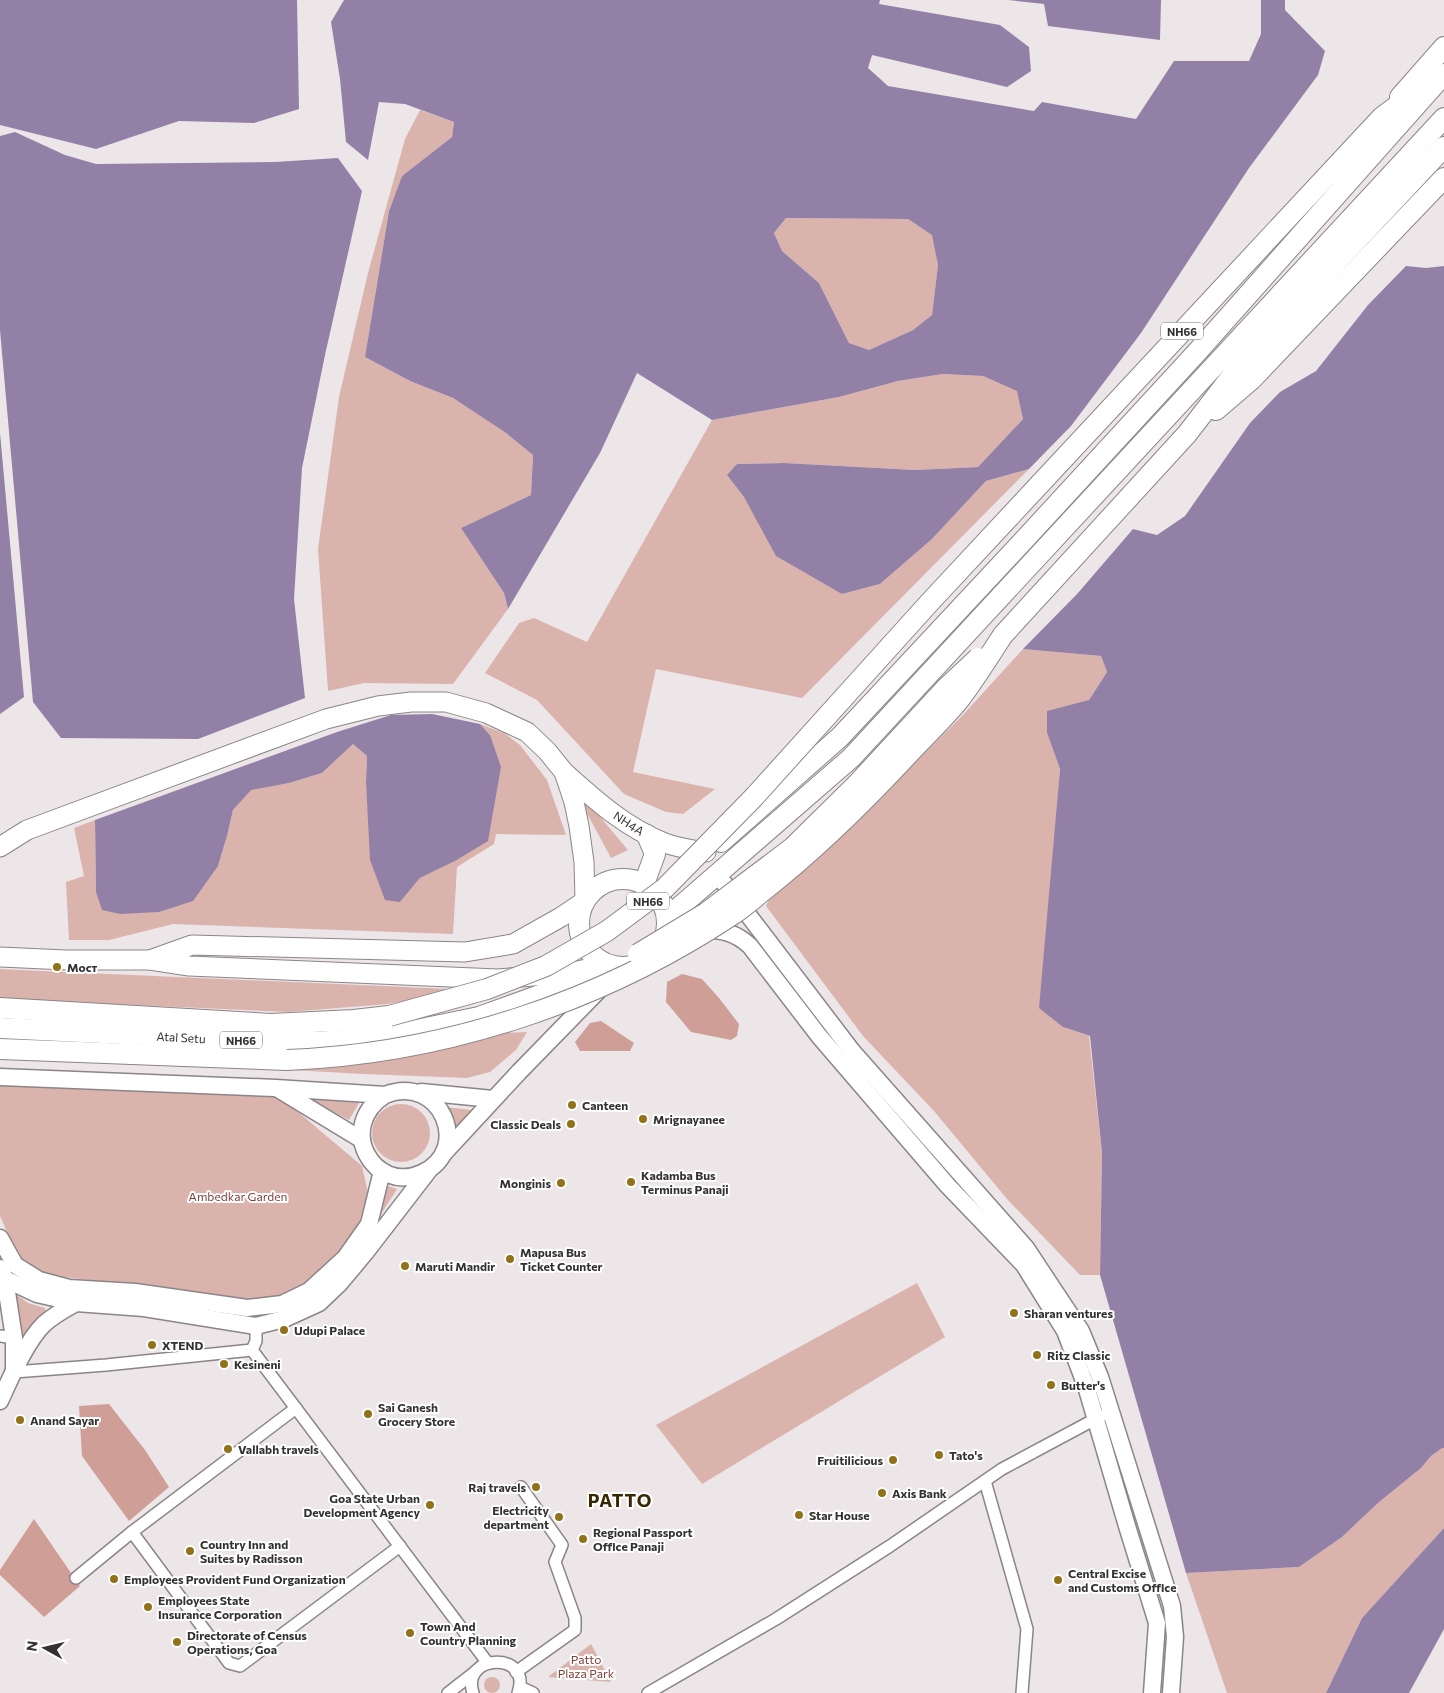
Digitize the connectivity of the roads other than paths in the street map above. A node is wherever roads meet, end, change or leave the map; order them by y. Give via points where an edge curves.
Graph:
1 (1444, 48) edge
2 (1444, 72) edge
3 (1382, 117) junction
4 (1444, 118) edge
5 (1444, 147) edge
6 (1444, 178) edge
7 (1187, 434) junction
8 (1004, 635) junction
9 (564, 772) junction
10 (27, 830) junction
11 (0, 831) edge
12 (647, 835) junction
13 (0, 847) edge
14 (706, 852) junction
15 (717, 874) junction
16 (647, 885) junction
17 (585, 901) junction
18 (668, 917) junction
19 (665, 940) junction
20 (0, 957) edge
21 (150, 960) junction
22 (614, 967) junction
23 (0, 1008) edge
24 (0, 1028) edge
25 (0, 1049) edge
26 (0, 1077) edge
27 (276, 1088) junction
28 (416, 1092) junction
29 (385, 1095) junction
30 (493, 1099) junction
31 (362, 1140) junction
32 (436, 1162) junction
33 (382, 1171) junction
34 (0, 1238) edge
35 (2, 1273) edge
36 (76, 1303) junction
37 (256, 1326) junction
38 (7, 1337) edge
39 (252, 1350) junction
40 (14, 1372) junction
41 (0, 1401) edge
42 (296, 1408) junction
43 (1111, 1410) junction
44 (1096, 1418) junction
45 (985, 1482) junction
46 (521, 1487) dead end
47 (132, 1532) junction
48 (400, 1546) junction
49 (76, 1578) dead end
50 (487, 1662) junction
51 (475, 1672) junction
52 (516, 1672) junction
53 (519, 1690) edge
54 (448, 1693) edge
55 (473, 1693) edge
56 (533, 1693) edge
57 (648, 1693) edge
58 (1022, 1693) edge
59 (1152, 1693) edge
60 (1171, 1693) edge

1 - 3 highway
2 - 3 highway, NH66
2 - 14 highway via 1198,351 847,729
3 - 23 highway, Atal Setu / NH66, bridge via 930,602 755,796 665,888 607,931 546,966 487,989 389,1016 271,1024
4 - 15 highway via 851,758
5 - 7 highway, NH66 via 1241,364
6 - 7 highway via 1251,380
7 - 8 highway, NH66
8 - 24 highway, Atal Setu / NH66, bridge via 946,688 792,848 706,913 648,949 598,974 479,1016 392,1034 317,1042
8 - 25 highway, bridge via 959,700 872,792 792,869 733,914 688,942 598,987 532,1014 473,1031 428,1043 332,1058 287,1060
9 - 10 main road via 527,732 486,713 446,702 411,702 326,718
9 - 12 main road, NH4A via 619,818
9 - 17 main road via 579,826
10 - 11 main road
10 - 13 main road
12 - 14 main road, NH4A
12 - 16 highway via 655,854
14 - 16 highway
15 - 18 highway
15 - 43 main road via 852,1051 1026,1248 1081,1331
16 - 17 highway via 631,879 618,879 593,890
16 - 18 highway via 662,900
17 - 21 main road via 513,944 465,952 192,945
17 - 22 highway via 580,913 581,938 596,959
18 - 19 highway
19 - 22 highway via 647,961 632,968
19 - 44 main road via 694,929 718,930 739,936 750,946 819,1036 948,1186 1024,1266 1065,1331
20 - 21 main road
21 - 22 main road via 189,966 498,979
22 - 30 main road
26 - 27 main road
27 - 29 main road
27 - 31 main road
28 - 29 main road via 400,1090
28 - 30 main road
28 - 32 main road via 431,1099 446,1122 447,1140
29 - 31 main road via 366,1114
30 - 32 main road
31 - 33 main road via 366,1154
32 - 33 main road via 423,1173 407,1177
32 - 37 main road via 365,1254 319,1303 284,1319
33 - 34 main road via 369,1224 345,1258 309,1291 282,1304 247,1308 134,1292 69,1288 38,1280 15,1265
35 - 36 main road via 36,1294
35 - 38 main road
36 - 37 main road via 144,1308
36 - 40 main road via 43,1325
37 - 39 street
38 - 40 main road
39 - 40 street
39 - 42 street
40 - 41 main road
42 - 47 street
42 - 48 street
43 - 44 street
43 - 60 main road via 1172,1606 1175,1637
44 - 45 street via 1002,1469
44 - 59 main road via 1157,1623
45 - 57 street via 776,1619
45 - 58 street via 1027,1628
46 - 52 street via 562,1545 555,1562 576,1618 575,1630
47 - 48 street via 229,1663 240,1666
47 - 49 street
48 - 50 street
50 - 51 street
50 - 52 street via 503,1662
51 - 54 street
51 - 55 street
52 - 53 street
53 - 56 street

